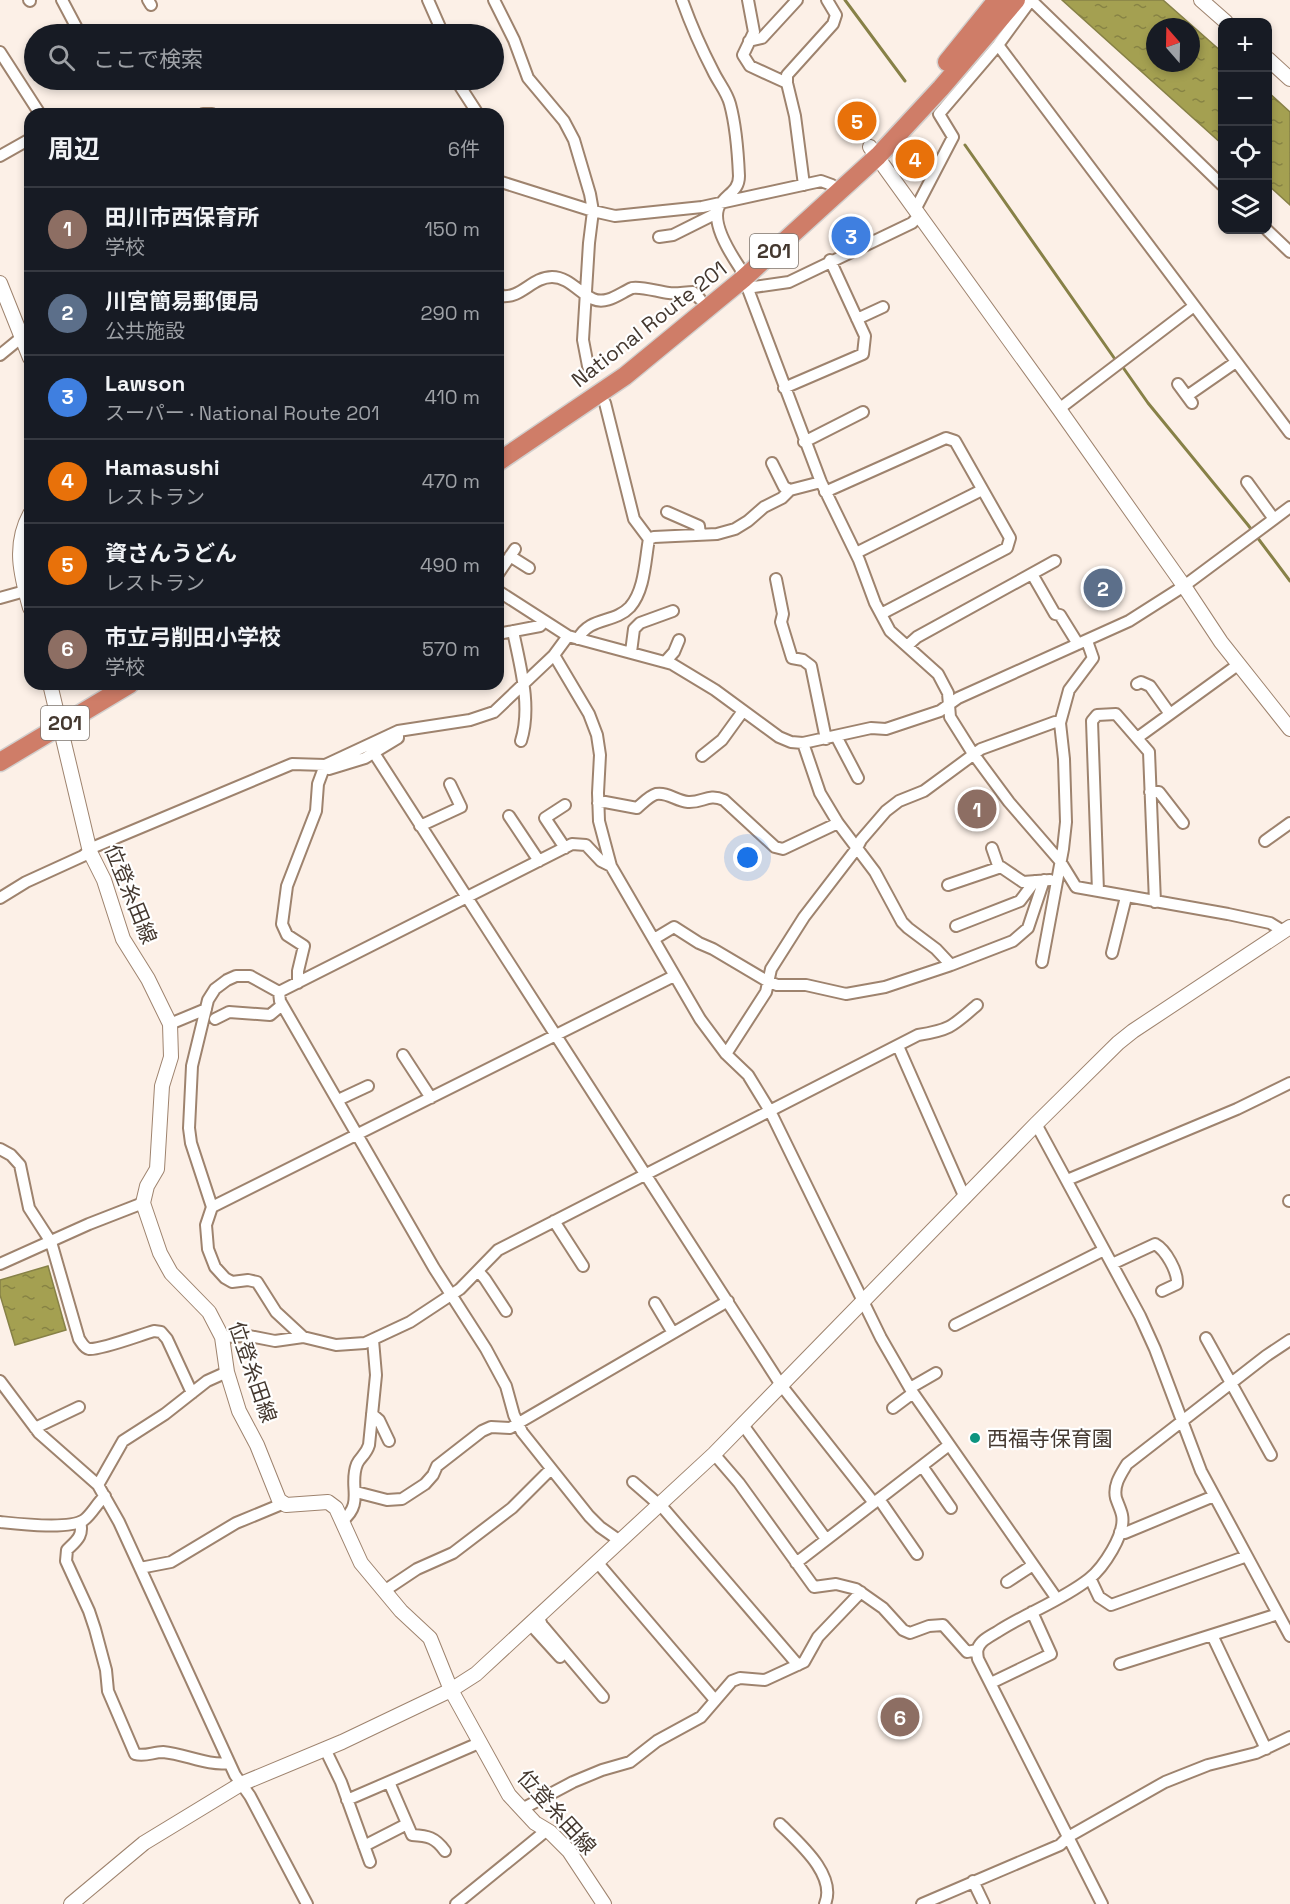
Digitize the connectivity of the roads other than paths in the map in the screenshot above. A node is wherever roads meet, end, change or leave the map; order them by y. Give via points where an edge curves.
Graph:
1 (62, 0) edge
2 (428, 0) edge
3 (494, 0) edge
4 (682, 0) edge
5 (748, 0) edge
6 (796, 0) edge
7 (827, 0) edge
8 (997, 0) edge
9 (1016, 0) edge
10 (1031, 0) edge
11 (1201, 0) edge
12 (1221, 18) edge
13 (75, 24) edge
14 (439, 24) edge
15 (749, 41) junction
16 (998, 45) junction
17 (0, 52) edge
18 (1272, 63) edge
19 (1290, 79) edge
20 (787, 83) junction
21 (24, 89) edge
22 (25, 90) edge
23 (462, 90) edge
24 (36, 108) edge
25 (474, 108) edge
26 (24, 142) edge
27 (874, 151) junction
28 (0, 156) edge
29 (1218, 181) edge
30 (504, 183) edge
31 (804, 184) junction
32 (832, 185) junction
33 (719, 208) junction
34 (593, 212) junction
35 (918, 212) junction
36 (1271, 234) edge
37 (659, 237) dead end
38 (1290, 252) edge
39 (830, 260) junction
40 (744, 278) junction
41 (0, 283) edge
42 (586, 294) junction
43 (504, 296) edge
44 (700, 299) junction
45 (1194, 306) junction
46 (883, 307) dead end
47 (857, 319) junction
48 (22, 337) junction
49 (24, 342) edge
50 (0, 355) edge
51 (1236, 362) junction
52 (591, 373) dead end
53 (1178, 384) dead end
54 (784, 388) junction
55 (605, 402) dead end
56 (1059, 409) junction
57 (863, 412) dead end
58 (1290, 433) edge
59 (804, 442) junction
60 (504, 447) edge
61 (504, 458) edge
62 (772, 463) dead end
63 (1247, 482) dead end
64 (823, 487) junction
65 (790, 490) junction
66 (982, 490) junction
67 (1290, 508) edge
68 (667, 512) dead end
69 (1274, 519) junction
70 (24, 526) edge
71 (700, 535) junction
72 (649, 539) junction
73 (856, 553) junction
74 (1055, 561) dead end
75 (504, 565) edge
76 (24, 567) edge
77 (529, 568) dead end
78 (1032, 574) junction
79 (776, 579) dead end
80 (1184, 586) junction
81 (24, 593) edge
82 (504, 595) edge
83 (0, 598) edge
84 (673, 611) dead end
85 (881, 614) junction
86 (544, 622) junction
87 (513, 631) junction
88 (504, 633) edge
89 (573, 637) junction
90 (679, 640) dead end
91 (1082, 643) junction
92 (907, 646) junction
93 (631, 652) junction
94 (554, 655) junction
95 (665, 662) junction
96 (1239, 664) junction
97 (524, 684) junction
98 (1137, 684) dead end
99 (52, 690) edge
100 (100, 690) edge
101 (118, 690) edge
102 (949, 704) junction
103 (744, 711) junction
104 (1170, 714) junction
105 (59, 720) junction
106 (1060, 723) junction
107 (1290, 729) edge
108 (398, 731) junction
109 (831, 737) junction
110 (1137, 738) junction
111 (521, 741) dead end
112 (803, 743) junction
113 (0, 750) edge
114 (374, 753) junction
115 (974, 755) junction
116 (702, 756) dead end
117 (0, 762) edge
118 (324, 768) junction
119 (858, 778) dead end
120 (450, 784) dead end
121 (1150, 792) junction
122 (598, 803) junction
123 (565, 805) dead end
124 (509, 816) dead end
125 (838, 823) junction
126 (1183, 823) dead end
127 (1290, 823) edge
128 (420, 826) junction
129 (1265, 841) dead end
130 (565, 848) junction
131 (992, 848) dead end
132 (857, 849) junction
133 (90, 852) junction
134 (539, 861) junction
135 (1060, 861) junction
136 (611, 866) junction
137 (999, 868) junction
138 (1057, 880) junction
139 (1039, 881) junction
140 (948, 885) dead end
141 (1098, 891) junction
142 (1126, 897) junction
143 (0, 898) edge
144 (465, 898) junction
145 (1155, 902) junction
146 (956, 927) dead end
147 (1287, 929) edge
148 (654, 939) junction
149 (1112, 953) dead end
150 (1042, 962) dead end
151 (951, 965) junction
152 (674, 976) junction
153 (767, 981) junction
154 (298, 983) junction
155 (279, 992) junction
156 (282, 1005) junction
157 (977, 1005) dead end
158 (206, 1009) junction
159 (214, 1018) dead end
160 (170, 1024) junction
161 (555, 1036) junction
162 (898, 1046) junction
163 (726, 1054) junction
164 (403, 1055) dead end
165 (1290, 1083) edge
166 (368, 1086) dead end
167 (431, 1098) junction
168 (338, 1100) junction
169 (771, 1111) junction
170 (1036, 1124) junction
171 (358, 1135) junction
172 (0, 1149) edge
173 (644, 1175) junction
174 (1066, 1180) junction
175 (965, 1198) junction
176 (143, 1203) junction
177 (212, 1207) junction
178 (554, 1221) junction
179 (51, 1242) junction
180 (1104, 1250) junction
181 (0, 1264) edge
182 (1112, 1264) junction
183 (583, 1266) dead end
184 (478, 1271) junction
185 (1162, 1291) dead end
186 (452, 1294) junction
187 (728, 1301) junction
188 (864, 1302) junction
189 (655, 1303) dead end
190 (506, 1311) dead end
191 (955, 1325) dead end
192 (673, 1333) junction
193 (222, 1337) junction
194 (303, 1337) junction
195 (1206, 1338) dead end
196 (373, 1340) junction
197 (1290, 1340) edge
198 (227, 1372) junction
199 (936, 1373) dead end
200 (0, 1381) edge
201 (1230, 1384) junction
202 (781, 1385) junction
203 (912, 1390) junction
204 (192, 1393) junction
205 (0, 1400) edge
206 (12, 1400) junction
207 (79, 1407) dead end
208 (893, 1408) dead end
209 (372, 1414) junction
210 (1183, 1422) junction
211 (518, 1423) junction
212 (743, 1425) junction
213 (35, 1428) junction
214 (389, 1441) dead end
215 (950, 1445) junction
216 (714, 1454) junction
217 (1271, 1455) dead end
218 (922, 1466) junction
219 (551, 1469) junction
220 (633, 1482) dead end
221 (98, 1485) junction
222 (356, 1492) junction
223 (105, 1496) junction
224 (1214, 1496) junction
225 (877, 1501) junction
226 (282, 1504) junction
227 (658, 1505) junction
228 (951, 1508) dead end
229 (342, 1521) junction
230 (0, 1522) edge
231 (80, 1522) junction
232 (1120, 1532) junction
233 (826, 1539) junction
234 (620, 1541) junction
235 (917, 1554) dead end
236 (1247, 1556) junction
237 (597, 1562) junction
238 (796, 1563) junction
239 (1033, 1565) junction
240 (140, 1568) junction
241 (1090, 1578) junction
242 (1007, 1582) dead end
243 (384, 1591) junction
244 (861, 1592) junction
245 (1057, 1599) junction
246 (1032, 1612) junction
247 (1278, 1614) junction
248 (534, 1620) junction
249 (1212, 1635) junction
250 (1290, 1636) edge
251 (977, 1650) junction
252 (560, 1657) dead end
253 (1120, 1664) dead end
254 (798, 1665) junction
255 (991, 1683) junction
256 (451, 1690) junction
257 (603, 1697) dead end
258 (715, 1700) junction
259 (1290, 1737) edge
260 (479, 1743) junction
261 (326, 1749) junction
262 (1266, 1749) junction
263 (229, 1763) junction
264 (389, 1782) junction
265 (242, 1784) junction
266 (347, 1800) junction
267 (522, 1809) junction
268 (407, 1824) junction
269 (780, 1824) dead end
270 (547, 1830) junction
271 (1068, 1837) junction
272 (364, 1846) junction
273 (445, 1851) dead end
274 (370, 1862) dead end
275 (973, 1881) junction
276 (71, 1904) edge
277 (307, 1904) edge
278 (456, 1904) edge
279 (604, 1904) edge
280 (825, 1904) edge
281 (922, 1904) edge
282 (984, 1904) edge
283 (1102, 1904) edge

1 - 13 street
2 - 14 street
3 - 34 street via 528,78 564,121 574,140
4 - 33 street via 695,36 730,102 739,180
5 - 15 street via 754,22
6 - 15 street via 762,38
7 - 20 street via 836,15 833,24 787,75
8 - 27 highway, National Route 201 / 201
9 - 27 highway, National Route 201 / 201 via 941,88
10 - 16 street
10 - 29 street
11 - 12 street
15 - 20 street via 743,55 750,66
16 - 35 street via 939,114 953,137
16 - 45 street
17 - 21 street
18 - 19 street
20 - 31 street
22 - 24 street
23 - 25 street
26 - 28 street
27 - 32 highway, National Route 201 / 201
27 - 35 street
27 - 40 highway, National Route 201 / 201
30 - 34 street
31 - 32 street via 820,181
31 - 33 street
32 - 40 highway, National Route 201 / 201
33 - 34 street via 615,216
33 - 37 street via 673,235
33 - 40 street via 719,227
34 - 42 street
35 - 39 street via 912,223
35 - 56 street
36 - 38 street
39 - 40 street via 789,282
39 - 47 street
40 - 44 highway, National Route 201 / 201
40 - 54 street
40 - 61 highway, National Route 201 / 201 via 625,376
41 - 48 street
42 - 43 street via 561,278 551,277
42 - 44 street via 594,300 610,299 639,287 693,292
42 - 52 street via 584,340
44 - 60 highway, National Route 201 / 201 via 620,366
45 - 51 street
45 - 56 street
46 - 47 street
47 - 54 street via 865,336 863,354
48 - 49 street
48 - 50 street
51 - 53 street via 1189,399
51 - 58 street
54 - 59 street
55 - 72 street via 634,519
56 - 80 street
57 - 59 street
59 - 64 street
62 - 65 street via 784,487
63 - 69 street
64 - 65 street
64 - 66 street via 946,438 955,441
64 - 73 street
65 - 71 street via 735,529
66 - 73 street
66 - 85 street via 1010,538 1007,548
67 - 69 street
68 - 71 street via 699,526
69 - 80 street
70 - 76 street via 20,542
71 - 72 street
72 - 89 street via 641,587 630,606
73 - 85 street
74 - 78 street
75 - 77 street via 512,553
78 - 91 street via 1055,614
78 - 92 street
79 - 109 street via 781,622 792,658 811,666
80 - 91 street via 1129,621
80 - 96 street
81 - 83 street
82 - 86 street
84 - 93 street via 640,623 634,629
85 - 92 street via 890,631
86 - 87 street
86 - 89 street
87 - 88 street
87 - 97 street
89 - 93 street
89 - 94 street
90 - 95 street
91 - 102 street
91 - 106 street via 1093,658 1069,690
92 - 102 street via 938,674
93 - 95 street
94 - 97 street
94 - 122 street via 597,735
95 - 103 street via 716,690
96 - 104 street
96 - 107 street
97 - 108 street via 494,712 470,720
97 - 111 street via 526,725
98 - 104 street via 1150,686
99 - 105 street, 位登糸田線
100 - 105 highway, 201
101 - 105 highway, 201
102 - 109 street via 940,711 886,729 871,728
102 - 115 street via 950,717
103 - 112 street via 779,737
103 - 116 street via 722,740
104 - 110 street
105 - 113 highway, 201
105 - 117 highway, 201
105 - 133 street, 位登糸田線
106 - 115 street via 981,749
106 - 135 street via 1066,822
108 - 114 street via 398,738
108 - 118 street
109 - 112 street
109 - 119 street
110 - 121 street via 1149,752
110 - 141 street via 1116,714 1097,715 1092,721
112 - 125 street via 820,793
114 - 118 street
114 - 128 street
115 - 132 street via 924,791 886,811
115 - 135 street
118 - 133 street via 292,764 128,832
118 - 154 street via 318,784 316,812 287,886 282,924 287,935 304,946
120 - 128 street via 461,807
121 - 126 street via 1159,792
121 - 145 street
122 - 125 street via 637,808 654,794 691,802 716,796 775,847 783,849
122 - 136 street via 601,833
123 - 130 street via 545,818
124 - 134 street
125 - 132 street
127 - 129 street
128 - 144 street
130 - 134 street
130 - 136 street via 586,845
131 - 137 street
132 - 151 street via 875,872 902,922
132 - 153 street via 804,917
133 - 143 street
133 - 160 street, 位登糸田線 via 104,880 123,939
134 - 144 street
135 - 138 street
135 - 141 street via 1076,887
136 - 148 street
137 - 139 street via 1023,882
137 - 140 street
138 - 139 street
138 - 150 street
139 - 146 street via 1020,901
139 - 151 street via 1028,928 1021,936
141 - 142 street
142 - 145 street
142 - 149 street
144 - 154 street
144 - 161 street
145 - 147 street
147 - 170 street via 1132,1031
148 - 152 street
148 - 153 street via 674,927
151 - 153 street via 885,987 846,994
152 - 161 street
152 - 163 street
153 - 163 street via 766,992
154 - 155 street
155 - 156 street
155 - 158 street via 250,976 236,976 215,989
156 - 159 street via 270,1015 229,1012
156 - 168 street
157 - 162 street via 949,1028 918,1035
158 - 160 street
158 - 177 street via 192,1066 189,1128
160 - 176 street, 位登糸田線 via 171,1057 162,1086 157,1169
161 - 167 street
161 - 173 street
162 - 169 street
162 - 175 street
163 - 169 street via 747,1075
164 - 167 street
165 - 174 street
166 - 168 street
167 - 171 street
168 - 171 street
169 - 173 street
169 - 188 street
170 - 174 street
170 - 175 street
171 - 177 street
171 - 186 street
172 - 179 street via 20,1165 29,1208
173 - 178 street
173 - 187 street
174 - 180 street
175 - 188 street
176 - 179 street
176 - 193 street, 位登糸田線 via 171,1273 209,1312
177 - 194 street via 206,1239 215,1267 232,1282 257,1282 276,1312
178 - 183 street
178 - 184 street via 498,1250
179 - 181 street
179 - 204 street via 84,1346 89,1349 161,1332
180 - 182 street
180 - 191 street
182 - 185 street via 1155,1244 1178,1278 1177,1284
182 - 210 street via 1151,1341
184 - 186 street
184 - 190 street
186 - 196 street via 410,1322
186 - 211 street via 506,1386
187 - 192 street
187 - 202 street
188 - 202 street
188 - 203 street
189 - 192 street
192 - 211 street
193 - 194 street via 249,1336 275,1341
193 - 198 street, 位登糸田線
194 - 196 street via 336,1345
195 - 201 street
196 - 209 street via 376,1375
197 - 201 street
198 - 204 street
198 - 226 street, 位登糸田線 via 239,1411
199 - 203 street
200 - 206 street
201 - 210 street
201 - 217 street
202 - 212 street
202 - 225 street
203 - 208 street
203 - 215 street
204 - 221 street via 123,1440
205 - 206 street
206 - 213 street
207 - 213 street
209 - 214 street
209 - 222 street via 366,1455 357,1464
210 - 224 street
210 - 232 street via 1127,1464 1118,1478 1116,1496 1123,1516
211 - 219 street
211 - 222 street via 510,1428 491,1427 482,1431 436,1466 425,1484 402,1499 387,1500
212 - 216 street
212 - 233 street
213 - 221 street
215 - 218 street
215 - 239 street
216 - 227 street
216 - 238 street
218 - 225 street
218 - 228 street
219 - 234 street via 589,1516
219 - 243 street via 512,1508 453,1553 417,1569
220 - 227 street
221 - 223 street
222 - 229 street via 351,1514
223 - 231 street
223 - 240 street
224 - 232 street
224 - 236 street
225 - 233 street
225 - 235 street
226 - 229 street, 位登糸田線 via 328,1502
226 - 240 street via 236,1523 171,1562
227 - 234 street
227 - 254 street
229 - 243 street, 位登糸田線 via 361,1563
230 - 231 street
231 - 263 street via 80,1538 67,1550 66,1561 89,1611 108,1691 135,1754 165,1752
232 - 241 street via 1099,1570
233 - 238 street
234 - 237 street
236 - 241 street via 1111,1605 1099,1597
236 - 247 street
237 - 248 street
237 - 258 street
238 - 244 street via 814,1587 836,1584
239 - 242 street
239 - 245 street
240 - 263 street
241 - 245 street
243 - 256 street, 位登糸田線 via 430,1638
244 - 251 street via 903,1630 910,1633 943,1625 968,1652
244 - 254 street via 818,1637 804,1662
245 - 246 street
246 - 251 street via 982,1642
246 - 255 street via 1051,1654
247 - 249 street
247 - 250 street
248 - 252 street
248 - 256 street via 476,1674
248 - 257 street
249 - 253 street
249 - 262 street
251 - 255 street
254 - 258 street via 765,1680 732,1681
255 - 271 street
256 - 260 street, 位登糸田線
256 - 261 street
258 - 267 street via 701,1717 630,1762 573,1782
259 - 262 street
260 - 264 street
260 - 267 street, 位登糸田線 via 508,1795
261 - 265 street
261 - 266 street
262 - 271 street via 1165,1782
263 - 265 street
264 - 266 street
264 - 268 street
265 - 276 street via 144,1843
265 - 277 street
266 - 272 street
267 - 270 street, 位登糸田線
268 - 272 street
268 - 273 street via 412,1835 431,1837
269 - 280 street via 822,1872 828,1891
270 - 278 street
270 - 279 street, 位登糸田線 via 569,1851
271 - 275 street via 1060,1845
271 - 283 street
272 - 274 street
275 - 281 street
275 - 282 street

